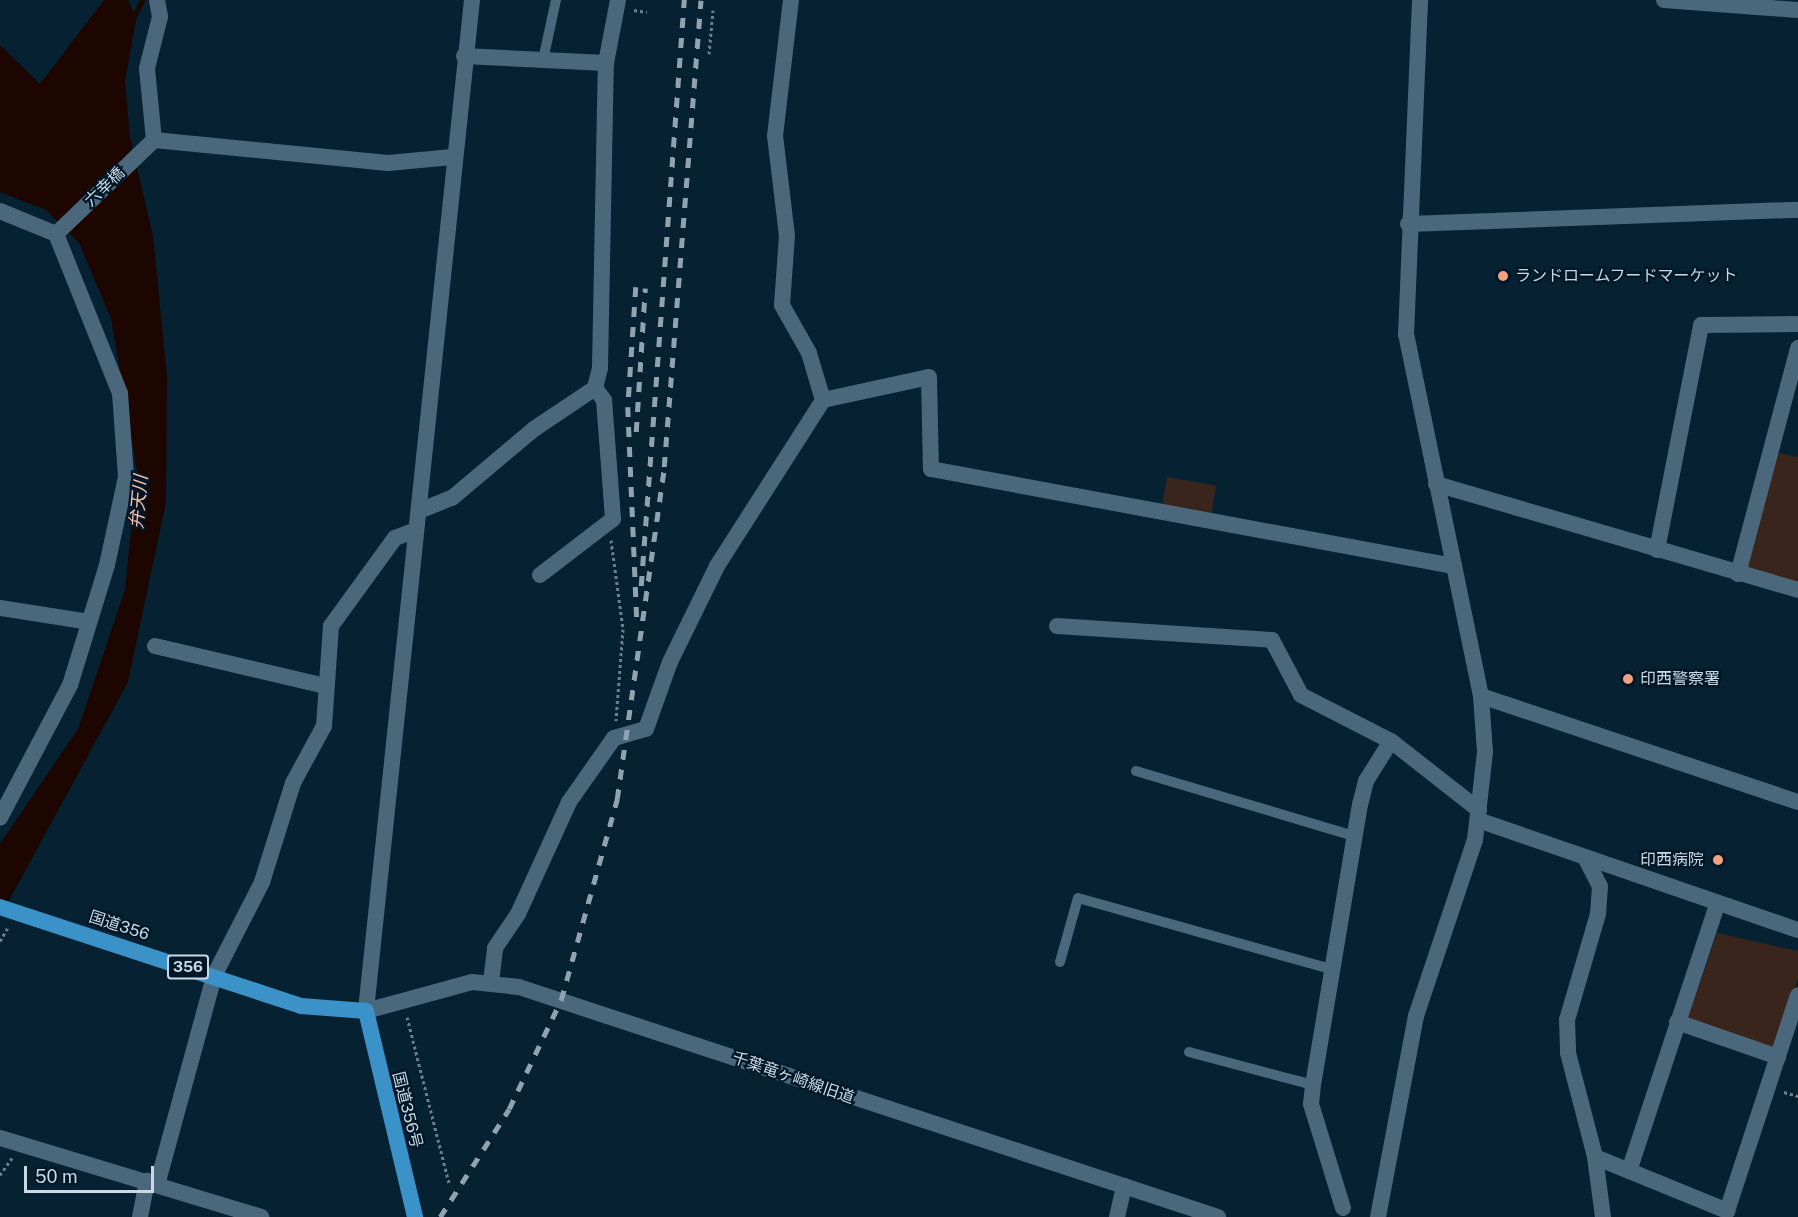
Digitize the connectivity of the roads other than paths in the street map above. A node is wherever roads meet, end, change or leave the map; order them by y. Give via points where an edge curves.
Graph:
1 (157, 0) edge
2 (472, 0) edge
3 (556, 0) edge
4 (618, 0) edge
5 (791, 0) edge
6 (1420, 0) edge
7 (1664, 0) edge
8 (1798, 10) edge
9 (464, 56) junction
10 (543, 60) junction
11 (606, 63) junction
12 (154, 140) junction
13 (453, 157) junction
14 (1798, 210) edge
15 (0, 211) edge
16 (1408, 224) junction
17 (56, 234) junction
18 (1798, 324) edge
19 (1798, 348) edge
20 (595, 388) junction
21 (824, 400) junction
22 (1436, 484) junction
23 (419, 511) junction
24 (416, 530) junction
25 (1657, 550) junction
26 (1454, 566) junction
27 (1738, 574) junction
28 (540, 575) dead end
29 (1798, 590) edge
30 (0, 608) edge
31 (89, 622) junction
32 (1057, 626) dead end
33 (155, 646) dead end
34 (326, 686) junction
35 (1481, 696) junction
36 (1391, 741) junction
37 (1136, 771) dead end
38 (1798, 802) edge
39 (1479, 815) junction
40 (0, 818) edge
41 (1354, 836) junction
42 (1587, 861) junction
43 (1717, 905) junction
44 (6, 909) edge
45 (1798, 930) edge
46 (1059, 962) dead end
47 (1331, 969) junction
48 (214, 976) junction
49 (491, 982) junction
50 (1798, 995) edge
51 (366, 1011) junction
52 (1677, 1022) junction
53 (1189, 1052) dead end
54 (1778, 1057) junction
55 (1313, 1085) junction
56 (0, 1138) edge
57 (1595, 1157) junction
58 (1629, 1171) junction
59 (152, 1183) junction
60 (1124, 1186) junction
61 (1343, 1208) dead end
62 (140, 1217) edge
63 (261, 1217) edge
64 (415, 1217) edge
65 (1116, 1217) edge
66 (1218, 1217) edge
67 (1378, 1217) edge
68 (1603, 1217) edge

1 - 12 street via 160,17 147,68
2 - 9 street
3 - 10 lane
4 - 11 street
5 - 21 street via 775,136 787,236 782,305 809,353
6 - 16 street
7 - 8 street
9 - 10 street
9 - 13 street
10 - 11 street
11 - 20 street via 600,368
12 - 13 street via 388,163
12 - 17 street, 六幸橋
13 - 23 street
14 - 16 street
15 - 17 street
16 - 22 street via 1406,335
17 - 31 street via 120,393 126,477
18 - 25 street via 1701,325
19 - 27 street
20 - 23 street via 534,429 452,498
20 - 28 street via 604,400 613,519
21 - 26 street via 928,377 931,469
21 - 49 street via 717,566 670,662 646,729 614,738 569,802 518,914 495,948
22 - 25 street
22 - 26 street
23 - 24 street
24 - 34 street via 395,538 331,626
24 - 51 street
25 - 27 street
26 - 35 street
27 - 29 street
30 - 31 street
31 - 40 street via 70,685
32 - 36 street via 1272,640 1301,695
33 - 34 street
34 - 48 street via 324,726 293,783 262,882
35 - 38 street
35 - 39 street via 1485,752
36 - 39 street
36 - 41 street via 1366,781
37 - 41 lane
39 - 42 street
39 - 67 street via 1416,1016
41 - 47 street
42 - 43 street
42 - 57 street via 1600,886 1598,914 1568,1020 1568,1053
43 - 45 street
43 - 52 street
44 - 48 highway, 国道356 / 356
46 - 47 lane via 1078,898
47 - 55 street
48 - 51 highway, 国道356 / 356 via 301,1006
48 - 59 street
49 - 51 street
49 - 60 street, 千葉竜ヶ崎線旧道
50 - 54 street
51 - 64 highway, 国道356号
52 - 54 street
52 - 58 street
53 - 55 lane
54 - 58 street via 1727,1210
55 - 61 street via 1311,1104
56 - 59 street
57 - 58 street
57 - 68 street
59 - 62 street
59 - 63 street
60 - 65 street
60 - 66 street, 千葉竜ヶ崎線旧道

